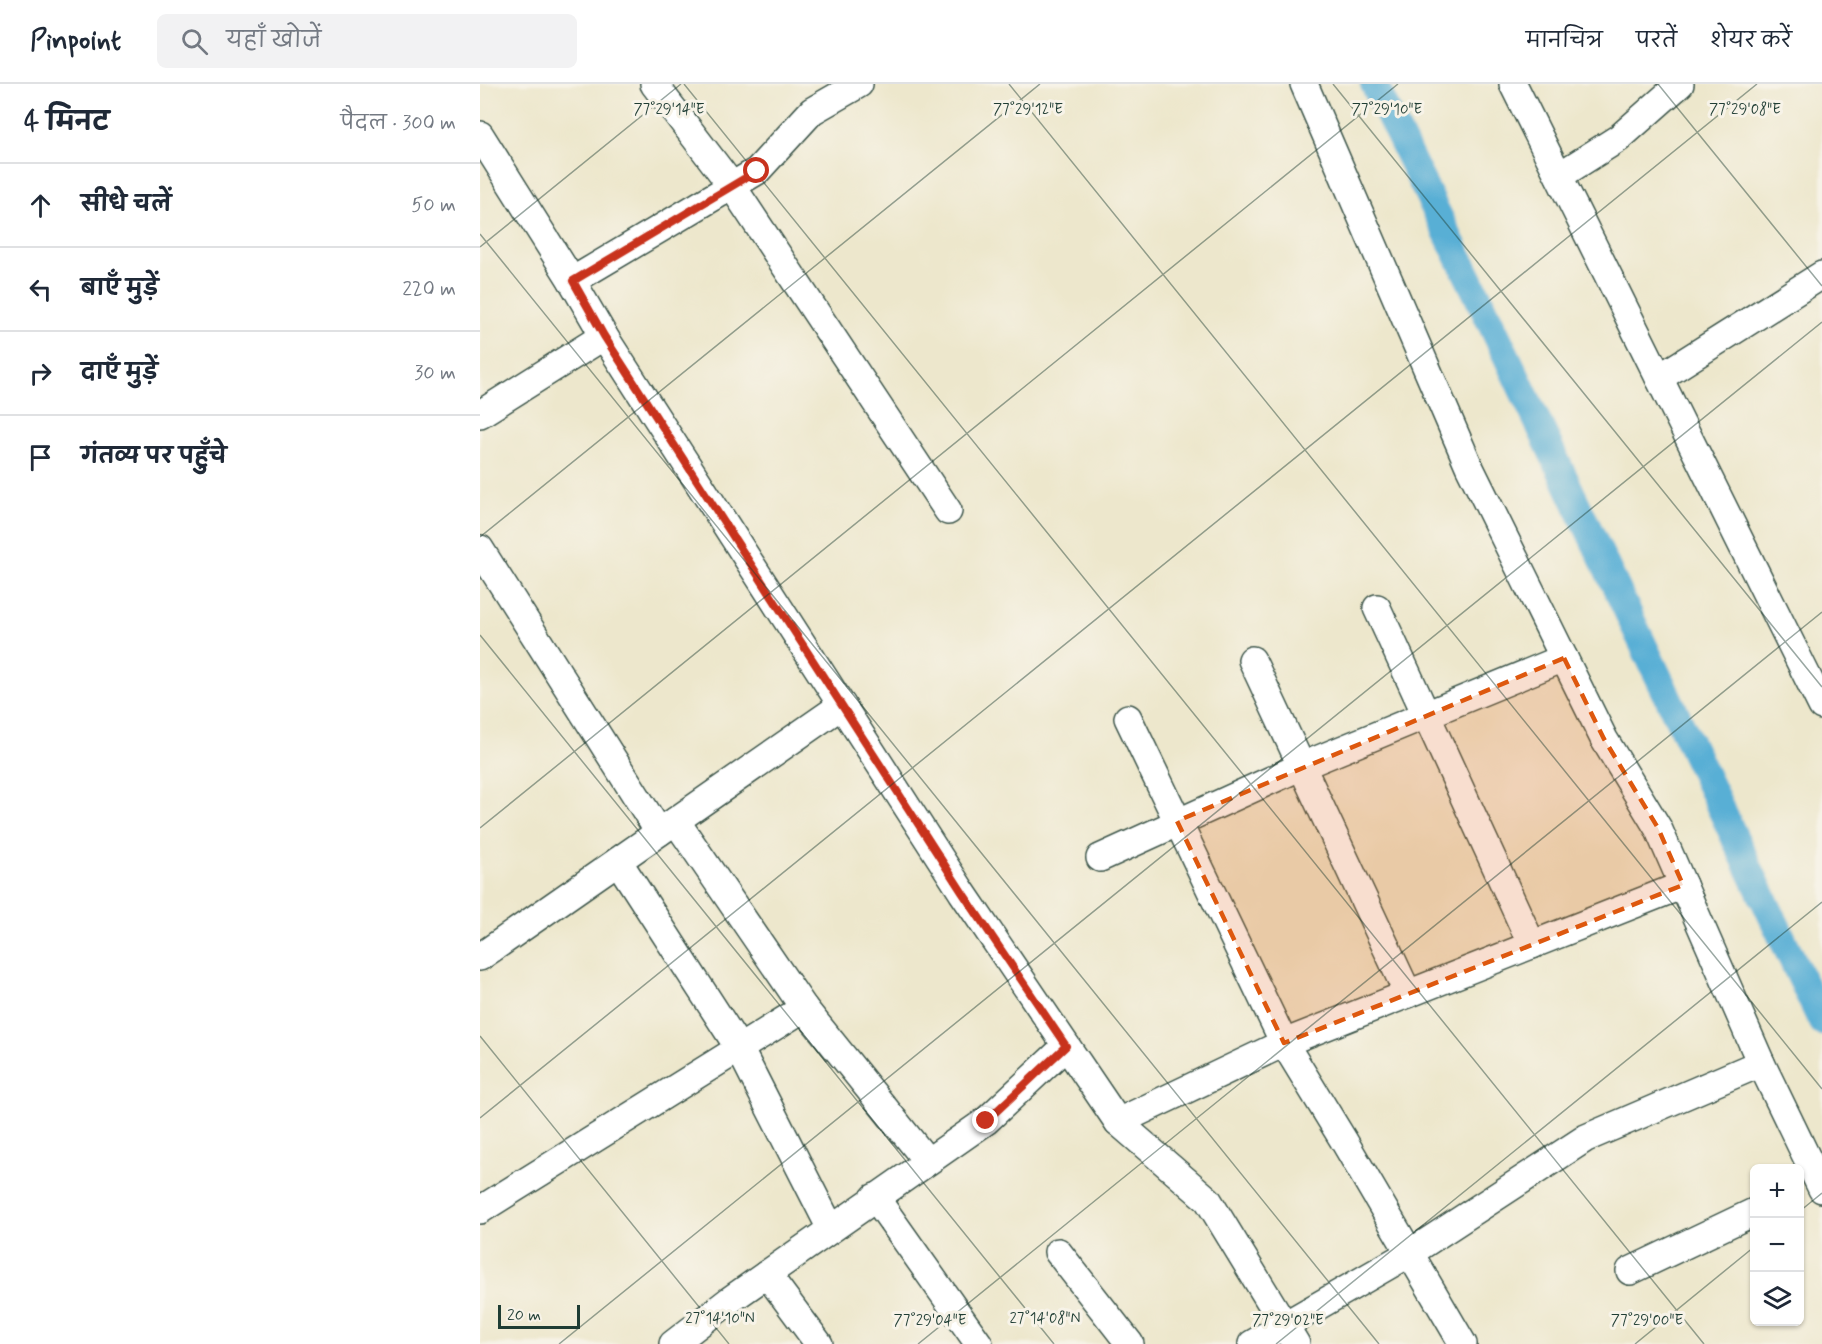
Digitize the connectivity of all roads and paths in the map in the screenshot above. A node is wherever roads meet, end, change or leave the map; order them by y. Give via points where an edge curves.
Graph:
1 (654, 84) edge
2 (860, 84) edge
3 (1304, 84) edge
4 (1513, 84) edge
5 (1680, 84) edge
6 (480, 135) edge
7 (1559, 176) junction
8 (732, 186) junction
9 (1822, 275) edge
10 (573, 281) junction
11 (604, 336) junction
12 (1659, 378) junction
13 (480, 414) edge
14 (948, 511) dead end
15 (480, 549) edge
16 (1377, 608) dead end
17 (1564, 658) junction
18 (1252, 660) dead end
19 (842, 705) junction
20 (1822, 706) edge
21 (1427, 716) junction
22 (1128, 718) dead end
23 (1302, 766) junction
24 (1177, 821) junction
25 (668, 826) junction
26 (1100, 858) dead end
27 (618, 861) junction
28 (1683, 885) junction
29 (1532, 945) junction
30 (480, 957) edge
31 (1408, 994) junction
32 (804, 1008) junction
33 (1284, 1043) junction
34 (1066, 1046) junction
35 (739, 1048) junction
36 (1761, 1063) junction
37 (1118, 1122) junction
38 (927, 1161) junction
39 (1813, 1187) edge
40 (875, 1197) junction
41 (480, 1210) edge
42 (1750, 1214) edge
43 (831, 1229) junction
44 (1058, 1252) dead end
45 (1410, 1253) junction
46 (1630, 1271) dead end
47 (767, 1274) junction
48 (1290, 1335) edge
49 (673, 1344) edge
50 (819, 1344) edge
51 (979, 1344) edge
52 (1130, 1344) edge
53 (1252, 1344) edge
54 (1463, 1344) edge

1 - 8 street
2 - 8 street via 812,111 757,171
3 - 17 street via 1469,466
4 - 7 street
5 - 7 street via 1619,138
6 - 10 street
7 - 12 street
8 - 10 street
8 - 14 street
9 - 12 street
10 - 11 street
11 - 13 street
11 - 19 street
12 - 20 street
15 - 25 street
16 - 21 street
17 - 21 street
17 - 28 street via 1604,740 1658,828
18 - 23 street
19 - 25 street
19 - 34 street
21 - 23 street
21 - 29 street
22 - 24 street
23 - 24 street
23 - 31 street
24 - 26 street
24 - 33 street
25 - 27 street
25 - 32 street
27 - 30 street
27 - 35 street
28 - 29 street
28 - 36 street
29 - 31 street
31 - 33 street
32 - 35 street
32 - 38 street
33 - 37 street
33 - 45 street
34 - 37 street
34 - 38 street via 986,1121
35 - 41 street
35 - 43 street
36 - 39 street
36 - 45 street via 1586,1138
37 - 48 street via 1208,1200
38 - 40 street
40 - 43 street
40 - 51 street
42 - 46 street
43 - 47 street
44 - 52 street
45 - 48 street
45 - 54 street
47 - 49 street
47 - 50 street
48 - 53 street

